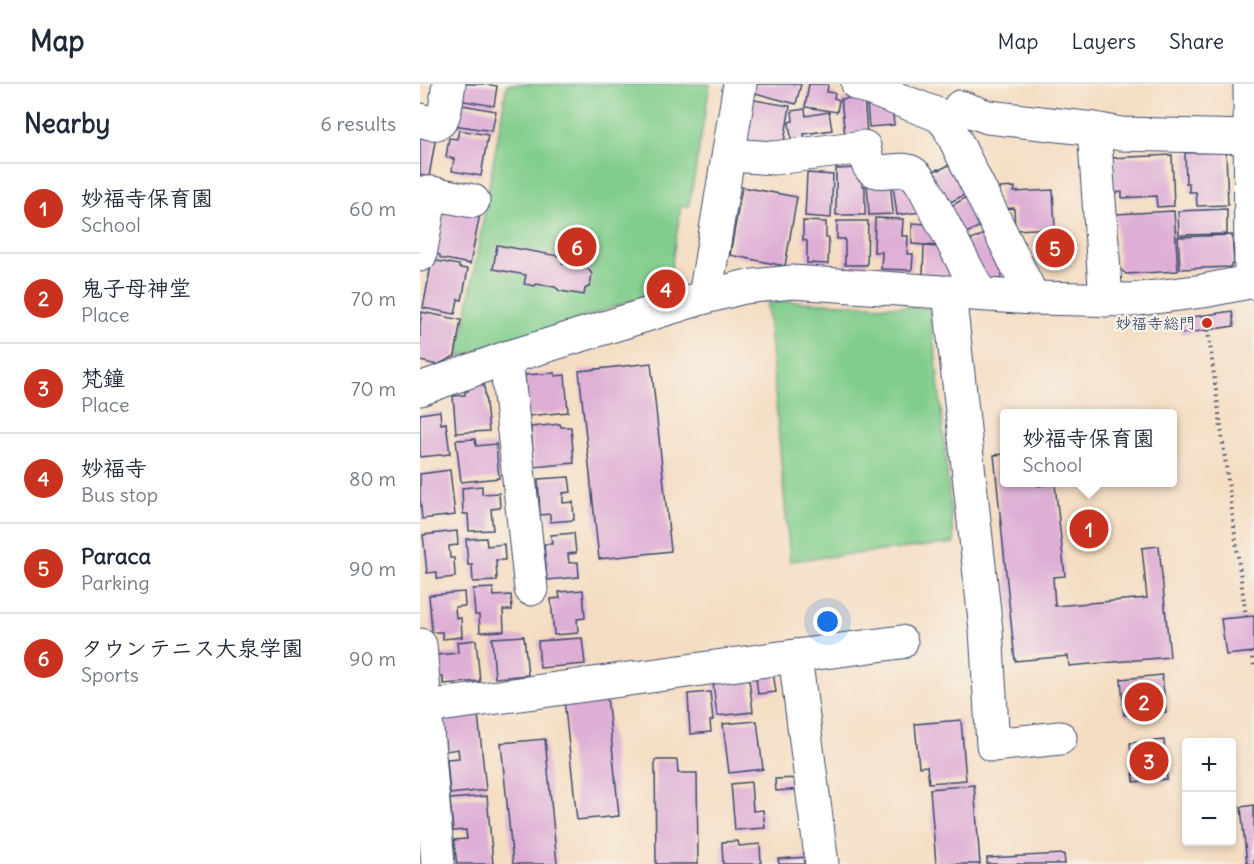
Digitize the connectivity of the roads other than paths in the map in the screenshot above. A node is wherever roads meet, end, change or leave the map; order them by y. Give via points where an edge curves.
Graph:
1 (449, 84) edge
2 (740, 84) edge
3 (858, 84) edge
4 (1250, 84) edge
5 (960, 107) dead end
6 (420, 120) edge
7 (1094, 129) junction
8 (1250, 137) junction
9 (729, 155) junction
10 (426, 193) edge
11 (473, 201) dead end
12 (420, 255) edge
13 (1253, 282) edge
14 (965, 293) junction
15 (705, 297) junction
16 (1033, 298) junction
17 (1106, 300) junction
18 (506, 358) junction
19 (420, 389) edge
20 (531, 589) dead end
21 (901, 642) dead end
22 (420, 645) edge
23 (795, 656) junction
24 (426, 707) junction
25 (1060, 738) dead end
26 (438, 864) edge
27 (822, 864) edge

1 - 6 street via 440,121
2 - 9 street
3 - 16 street via 936,114 948,125
4 - 8 street
5 - 7 street via 988,117
7 - 8 street via 1121,134
7 - 17 street
8 - 13 street
9 - 14 street via 774,158 864,147 868,164 876,172 909,170 924,187
9 - 15 street
10 - 11 street
10 - 12 street
13 - 17 street via 1170,296
14 - 15 street via 792,282 744,286
14 - 16 street
14 - 25 street via 993,745
15 - 18 street
16 - 17 street
18 - 19 street
18 - 20 street
21 - 23 street
22 - 24 street
23 - 24 street
23 - 27 street
24 - 26 street

